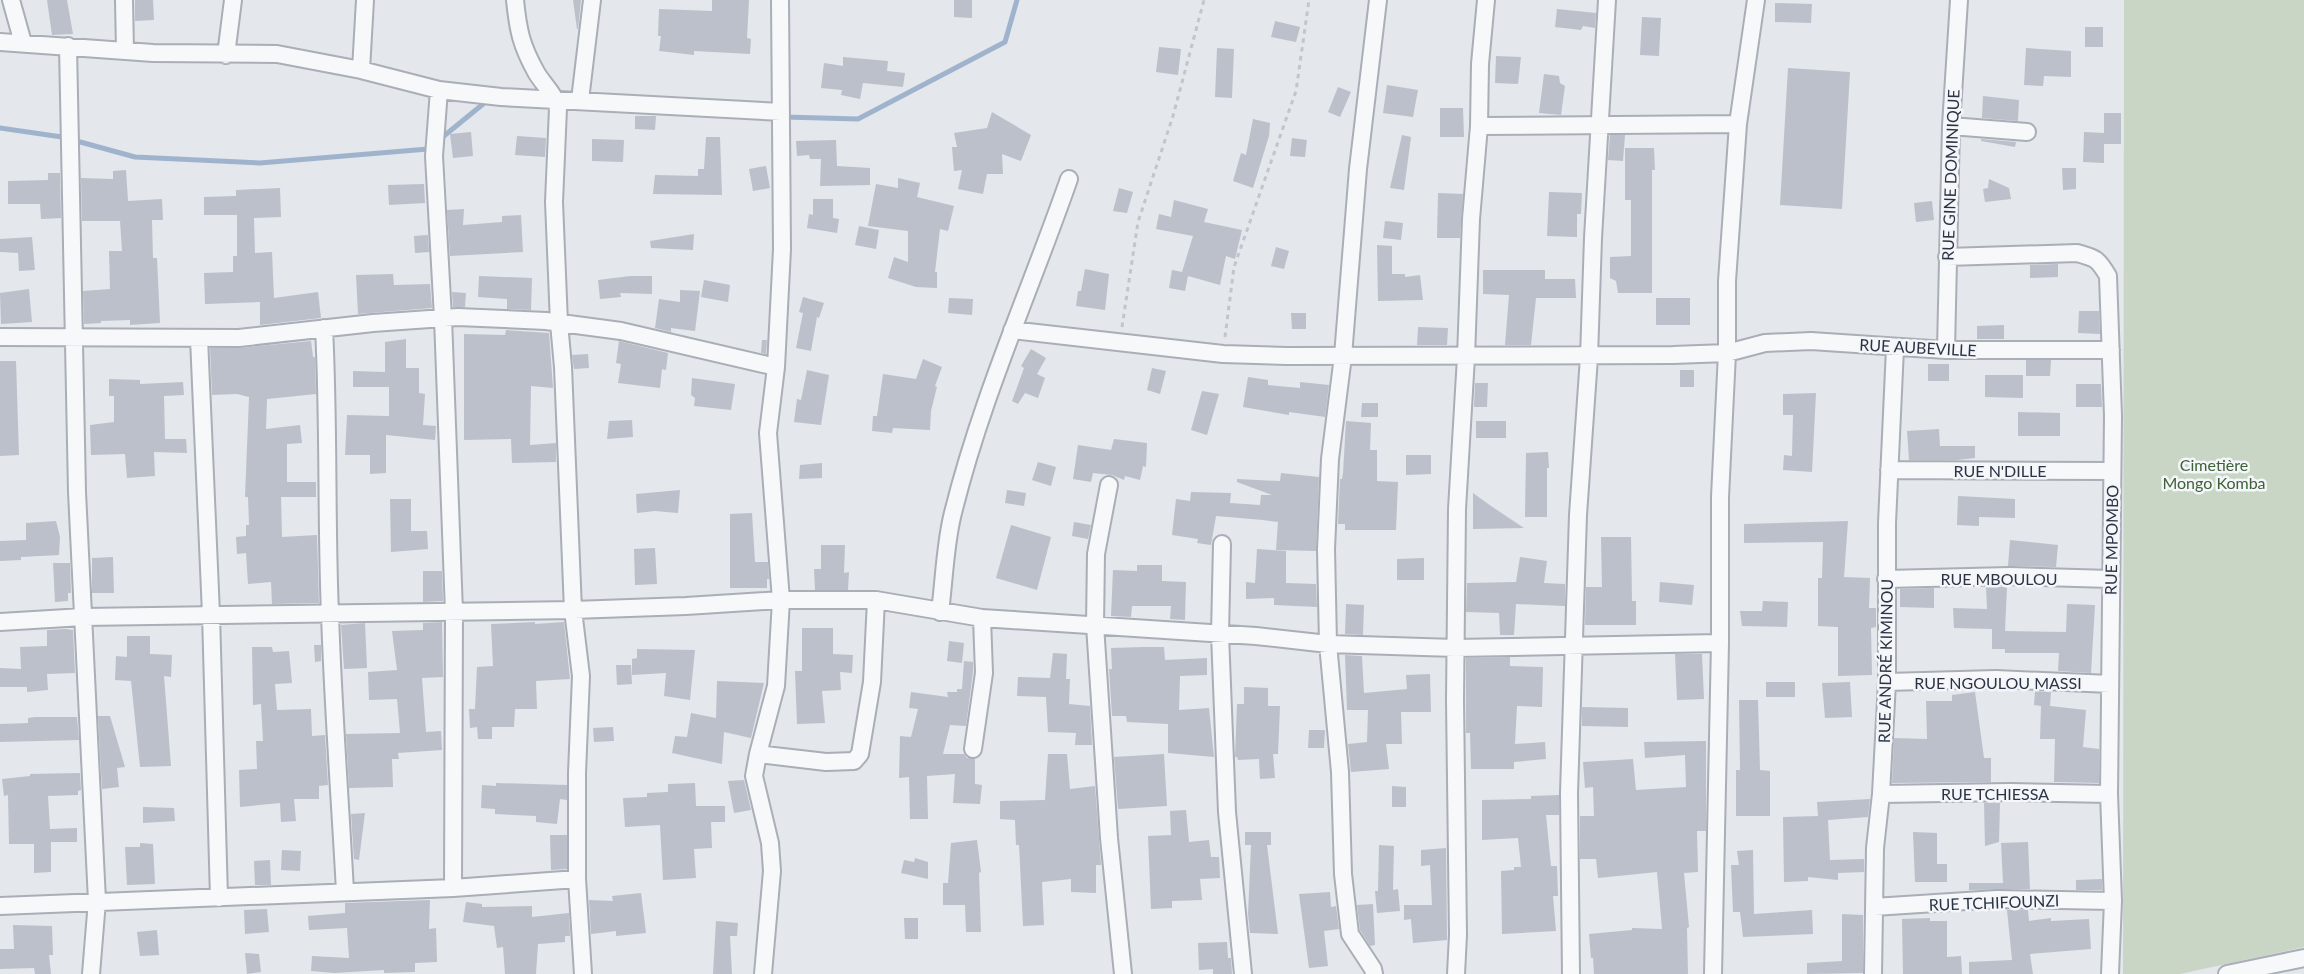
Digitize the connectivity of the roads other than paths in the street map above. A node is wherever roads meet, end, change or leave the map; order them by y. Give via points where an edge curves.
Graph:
1 (11, 0) edge
2 (124, 0) edge
3 (233, 0) edge
4 (365, 0) edge
5 (515, 0) edge
6 (592, 0) edge
7 (780, 0) edge
8 (1378, 0) edge
9 (1486, 0) edge
10 (1607, 0) edge
11 (1756, 0) edge
12 (1959, 0) edge
13 (0, 42) edge
14 (23, 43) junction
15 (68, 46) junction
16 (125, 51) junction
17 (226, 55) junction
18 (361, 70) junction
19 (439, 90) junction
20 (555, 100) junction
21 (580, 100) junction
22 (781, 112) junction
23 (1738, 124) junction
24 (1599, 125) junction
25 (1479, 126) junction
26 (1951, 126) junction
27 (2027, 132) dead end
28 (1069, 179) dead end
29 (1947, 257) junction
30 (443, 318) junction
31 (559, 323) junction
32 (324, 328) junction
33 (1012, 330) junction
34 (72, 336) junction
35 (0, 337) edge
36 (199, 338) junction
37 (1894, 348) junction
38 (1946, 350) junction
39 (2111, 350) junction
40 (1727, 352) junction
41 (1343, 356) junction
42 (1466, 357) junction
43 (1589, 357) junction
44 (776, 367) junction
45 (1889, 471) junction
46 (2112, 471) junction
47 (1109, 485) dead end
48 (1222, 544) dead end
49 (1886, 579) junction
50 (2111, 579) junction
51 (781, 600) junction
52 (876, 600) junction
53 (573, 610) junction
54 (454, 612) junction
55 (940, 612) junction
56 (330, 614) junction
57 (211, 615) junction
58 (83, 617) junction
59 (982, 618) junction
60 (0, 622) edge
61 (1095, 625) junction
62 (1220, 634) junction
63 (1720, 643) junction
64 (1328, 644) junction
65 (1574, 645) junction
66 (1455, 648) junction
67 (1887, 682) junction
68 (2109, 684) junction
69 (972, 748) dead end
70 (758, 754) junction
71 (1881, 794) junction
72 (2109, 794) junction
73 (578, 879) junction
74 (453, 888) junction
75 (345, 891) junction
76 (219, 898) junction
77 (2113, 901) junction
78 (97, 902) junction
79 (0, 906) edge
80 (1874, 907) junction
81 (2304, 958) edge
82 (91, 974) edge
83 (583, 974) edge
84 (763, 974) edge
85 (1123, 974) edge
86 (1243, 974) edge
87 (1374, 974) edge
88 (1456, 974) edge
89 (1571, 974) edge
90 (1713, 974) edge
91 (1873, 974) edge
92 (2110, 974) edge
93 (2227, 974) edge

1 - 14 street
2 - 16 street
3 - 17 street
4 - 18 street
5 - 20 street via 521,44
6 - 21 street
7 - 22 street
8 - 41 street via 1358,168
9 - 25 street
10 - 24 street
11 - 23 street
12 - 26 street, RUE GINE DOMINIQUE
13 - 14 street
14 - 15 street
15 - 16 street
15 - 34 street
16 - 17 street
17 - 18 street via 277,54
18 - 19 street
19 - 20 street
19 - 30 street via 434,156
20 - 21 street
20 - 31 street
21 - 22 street
22 - 44 street via 782,249
23 - 24 street
23 - 40 street via 1727,281
24 - 25 street
24 - 43 street
25 - 42 street
26 - 27 street
26 - 29 street, RUE GINE DOMINIQUE
28 - 33 street
29 - 38 street, RUE GINE DOMINIQUE
29 - 39 street, RUE MPOMBO via 2077,254 2095,258 2108,276
30 - 31 street
30 - 32 street
30 - 54 street
31 - 44 street via 621,332
31 - 53 street
32 - 36 street via 238,338
32 - 56 street
33 - 41 street, RUE AUBEVILLE via 1223,354
33 - 55 street via 951,519
34 - 35 street
34 - 36 street
34 - 58 street
36 - 57 street
37 - 38 street, RUE AUBEVILLE
37 - 40 street, RUE AUBEVILLE via 1811,341 1765,343
37 - 45 street, RUE ANDRÉ KIMINOU
38 - 39 street, RUE AUBEVILLE
39 - 46 street, RUE MPOMBO
40 - 43 street, RUE AUBEVILLE
40 - 63 street via 1720,497
41 - 42 street, RUE AUBEVILLE
41 - 64 street via 1329,470
42 - 43 street, RUE AUBEVILLE
42 - 66 street via 1457,508
43 - 65 street
44 - 51 street via 768,434
45 - 46 street, RUE N'DILLE
45 - 49 street, RUE ANDRÉ KIMINOU
46 - 50 street, RUE MPOMBO
47 - 61 street via 1096,554
48 - 62 street
49 - 50 street, RUE MBOULOU
49 - 67 street, RUE ANDRÉ KIMINOU
50 - 68 street, RUE MPOMBO
51 - 52 street
51 - 53 street
51 - 70 street via 776,686
52 - 55 street
52 - 70 street via 872,682 860,754 854,761 826,762
53 - 54 street
53 - 73 street via 581,676
54 - 56 street
54 - 74 street
55 - 59 street
56 - 57 street
56 - 75 street
57 - 58 street
57 - 76 street
58 - 60 street
58 - 78 street
59 - 61 street
59 - 69 street via 984,673
61 - 62 street
61 - 85 street via 1109,838
62 - 64 street
62 - 86 street via 1227,812
63 - 65 street
63 - 90 street
64 - 66 street
64 - 87 street via 1350,934
65 - 66 street
65 - 89 street via 1569,793
66 - 88 street
67 - 68 street, RUE NGOULOU MASSI
67 - 71 street, RUE ANDRÉ KIMINOU
68 - 72 street, RUE MPOMBO
70 - 84 street via 754,776 770,843 772,871
71 - 72 street, RUE TCHIESSA
71 - 80 street, RUE ANDRÉ KIMINOU
72 - 77 street, RUE MPOMBO
73 - 74 street
73 - 83 street
74 - 75 street
75 - 76 street
76 - 78 street
77 - 80 street, RUE TCHIFOUNZI via 1998,899
77 - 92 street, RUE MPOMBO
78 - 79 street
78 - 82 street
80 - 91 street, RUE ANDRÉ KIMINOU
81 - 93 street

